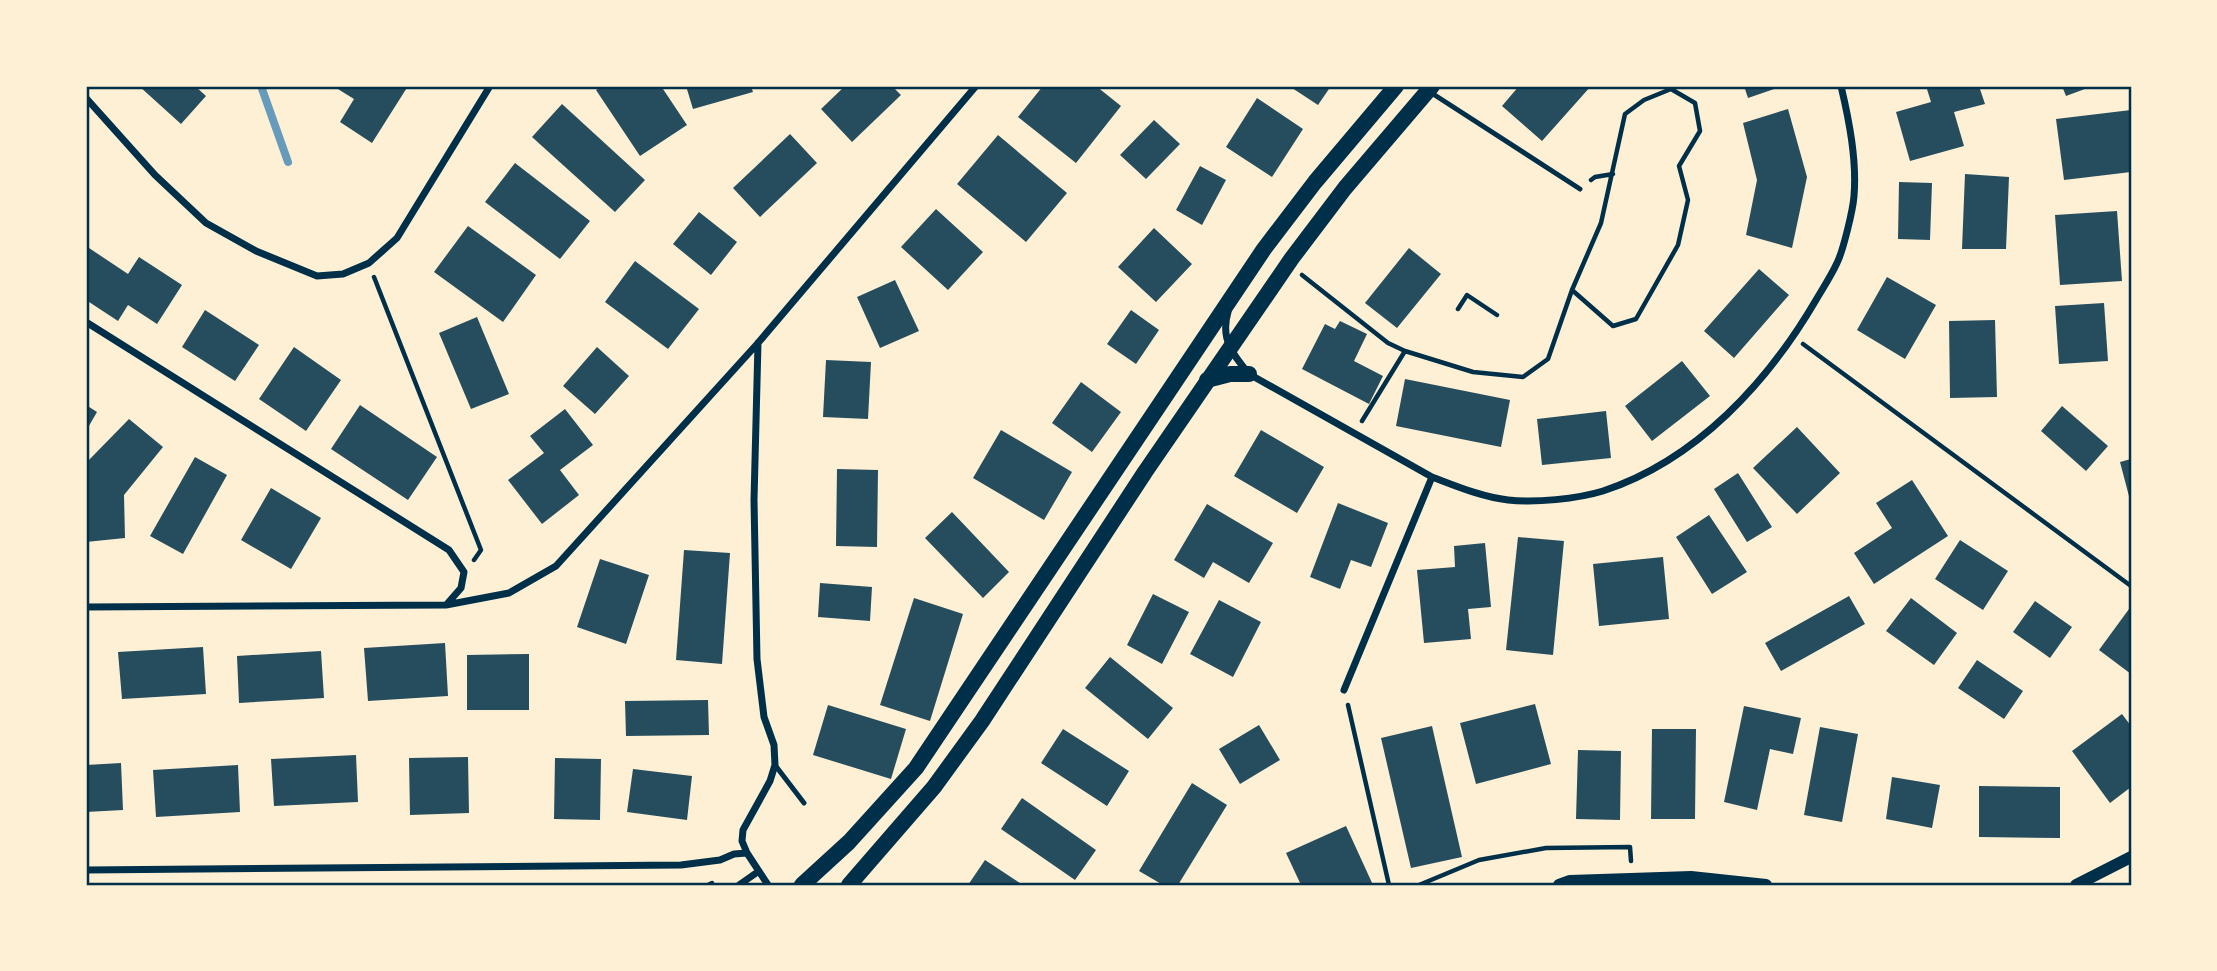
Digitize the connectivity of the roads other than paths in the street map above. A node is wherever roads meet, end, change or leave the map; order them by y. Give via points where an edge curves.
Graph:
1 (490, 86) edge
2 (976, 86) edge
3 (1396, 86) edge
4 (1841, 86) edge
5 (1430, 88) edge
6 (86, 98) edge
7 (1580, 189) road end
8 (1232, 298) junction
9 (86, 322) edge
10 (758, 343) junction
11 (1229, 348) junction
12 (1250, 374) junction
13 (1207, 380) junction
14 (1432, 477) junction
15 (446, 605) junction
16 (86, 607) edge
17 (1344, 690) road end
18 (775, 765) junction
19 (804, 803) dead end
20 (747, 853) junction
21 (2131, 857) edge
22 (86, 870) edge
23 (759, 871) junction
24 (1716, 879) junction
25 (739, 885) edge
26 (768, 885) edge
27 (802, 885) edge
28 (849, 885) edge
29 (1559, 885) edge
30 (1700, 885) edge
31 (1766, 885) edge
32 (2076, 885) edge

1 - 6 street via 397,238 369,263 343,274 317,276 256,251 206,223
2 - 10 street
3 - 8 main road via 1315,182
4 - 14 street via 1850,123 1854,197 1839,260 1794,337 1748,396 1691,445 1602,491 1560,499 1509,500
5 - 7 lane
5 - 11 main road via 1345,188
8 - 11 street via 1224,332
8 - 27 main road via 916,768 849,842
9 - 15 street via 449,550 464,572 461,588
10 - 15 street via 556,566 509,593
10 - 18 street via 754,500 757,659
11 - 12 street
11 - 13 main road
12 - 13 main road
12 - 14 street
13 - 28 main road via 982,721 934,787
14 - 17 street
15 - 16 street
18 - 19 lane
18 - 20 street via 743,830
20 - 22 street via 681,865
20 - 23 street
21 - 32 street
23 - 25 street
23 - 26 street
24 - 29 street via 1570,881
24 - 30 street
24 - 31 street

